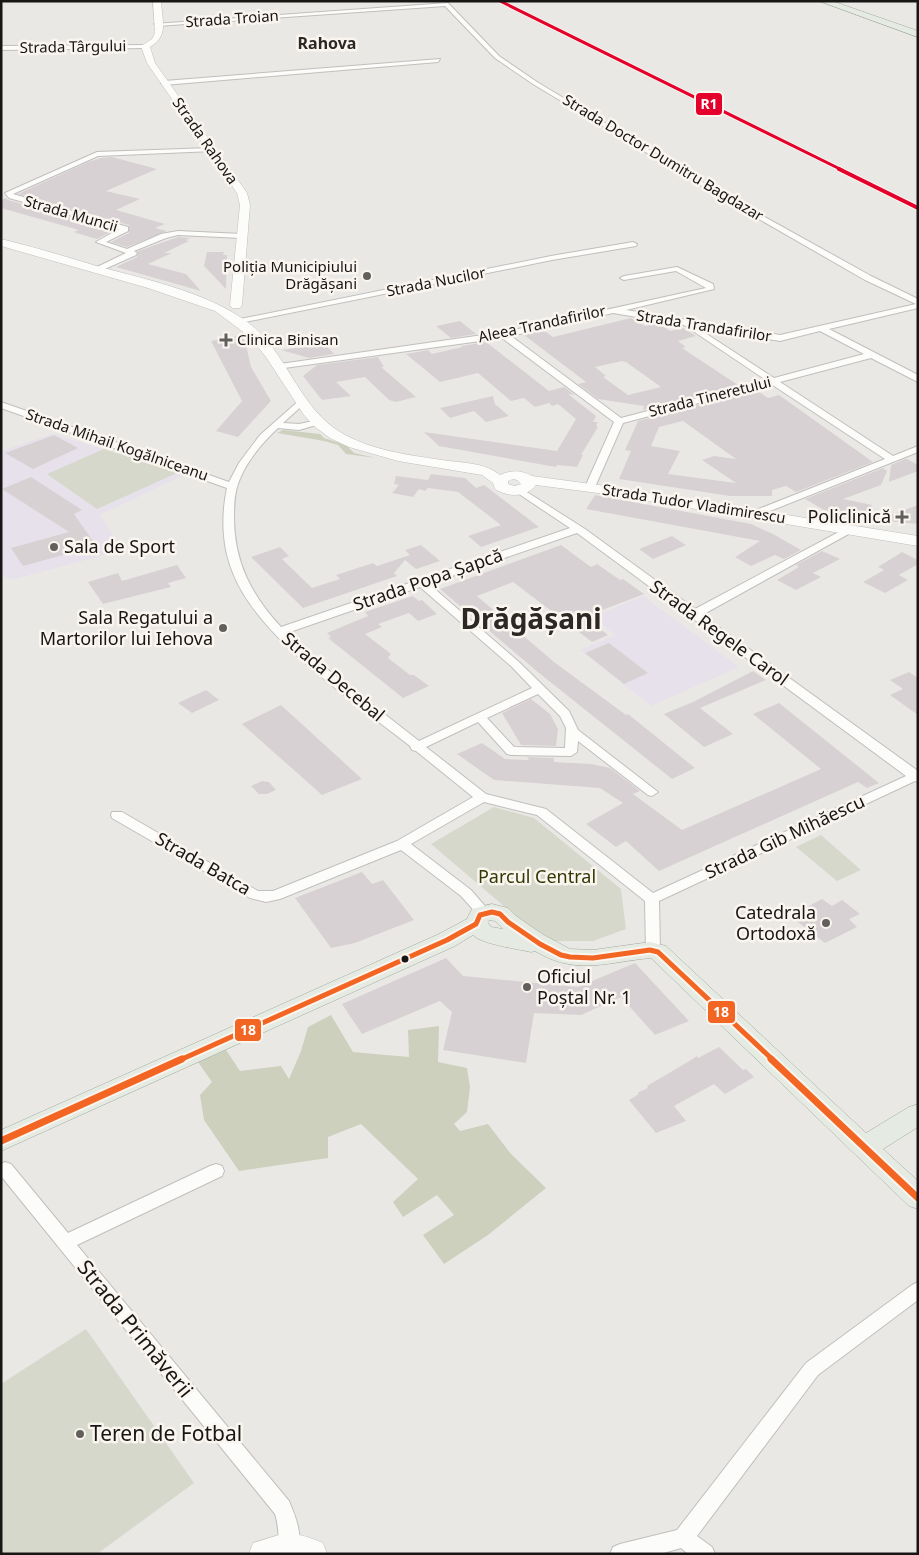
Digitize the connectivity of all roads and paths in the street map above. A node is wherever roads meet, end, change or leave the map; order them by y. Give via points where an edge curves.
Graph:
1 (157, 1) edge
2 (823, 1) edge
3 (424, 3) edge
4 (157, 24) junction
5 (918, 34) edge
6 (145, 46) junction
7 (1, 48) edge
8 (438, 60) dead end
9 (164, 82) junction
10 (210, 150) junction
11 (242, 236) junction
12 (2, 243) edge
13 (633, 244) dead end
14 (128, 251) junction
15 (98, 270) junction
16 (624, 278) dead end
17 (196, 300) joint
18 (918, 304) edge
19 (230, 308) junction
20 (608, 310) junction
21 (684, 322) junction
22 (822, 329) junction
23 (504, 335) junction
24 (872, 355) junction
25 (280, 367) junction
26 (918, 378) edge
27 (773, 381) junction
28 (302, 401) junction
29 (1, 405) edge
30 (619, 421) junction
31 (318, 423) junction
32 (277, 425) junction
33 (918, 449) edge
34 (891, 458) junction
35 (524, 485) junction
36 (232, 486) junction
37 (590, 487) junction
38 (755, 514) junction
39 (578, 529) junction
40 (850, 529) junction
41 (918, 541) edge
42 (422, 583) junction
43 (695, 614) junction
44 (279, 632) junction
45 (539, 688) junction
46 (479, 716) junction
47 (572, 731) junction
48 (416, 747) junction
49 (917, 776) edge
50 (652, 792) dead end
51 (482, 797) junction
52 (117, 815) dead end
53 (402, 844) junction
54 (652, 899) junction
55 (490, 926) junction
56 (653, 950) junction
57 (918, 1114) edge
58 (1, 1141) edge
59 (865, 1147) junction
60 (5, 1169) dead end
61 (216, 1171) dead end
62 (918, 1198) edge
63 (64, 1242) junction
64 (918, 1290) edge
65 (683, 1538) junction
66 (288, 1552) edge
67 (620, 1554) edge
68 (705, 1554) edge

1 - 4 street
2 - 5 main road
3 - 4 street, Strada Troian
3 - 18 street, Strada Doctor Dumitru Bagdazar via 448,5 497,57 535,82 707,187
4 - 6 street via 159,33 156,40
6 - 7 street, Strada Târgului
6 - 9 street, Strada Rahova via 151,63
8 - 9 street
9 - 10 street, Strada Rahova
10 - 11 street, Strada Rahova via 242,193 245,205
10 - 14 street, Strada Muncii via 97,154 9,194 125,229 100,242
11 - 14 street via 178,233
11 - 19 street, Strada Rahova
12 - 15 main road, Strada Tudor Vladimirescu
13 - 19 street, Strada Nucilor via 537,262
14 - 15 street, Strada Muncii via 133,253
15 - 17 main road, Strada Tudor Vladimirescu
16 - 20 street, Aleea Trandafirilor via 676,269 710,286 710,289
17 - 19 street, Strada Tudor Vladimirescu
18 - 22 street, Strada Trandafirilor
19 - 25 street, Strada Tudor Vladimirescu
20 - 21 street, Strada Trandafirilor
20 - 23 street, Aleea Trandafirilor
21 - 22 street, Strada Trandafirilor via 780,338
21 - 27 street
22 - 24 street
23 - 25 street, Aleea Trandafirilor
23 - 30 street
24 - 26 street
24 - 27 street, Strada Tineretului
25 - 28 street, Strada Tudor Vladimirescu
27 - 30 street, Strada Tineretului
27 - 34 street
28 - 31 street, Strada Tudor Vladimirescu
28 - 32 street, Strada Decebal
29 - 36 street, Strada Mihail Kogălniceanu
30 - 37 street
31 - 32 street via 299,427
31 - 35 street, Strada Tudor Vladimirescu via 344,439 382,453 486,471 505,478 502,488
32 - 36 street, Strada Decebal via 252,451
33 - 34 street
34 - 38 street
35 - 37 street, Strada Tudor Vladimirescu
35 - 39 street, Strada Regele Carol
36 - 44 street, Strada Decebal via 228,514 237,572 257,606
37 - 38 street, Strada Tudor Vladimirescu
38 - 40 street, Strada Tudor Vladimirescu
39 - 42 street, Strada Popa Șapcă
39 - 43 street, Strada Regele Carol
40 - 41 street, Strada Tudor Vladimirescu
40 - 43 street
42 - 44 street, Strada Popa Șapcă
42 - 45 street
43 - 49 street, Strada Regele Carol
44 - 48 street, Strada Decebal
45 - 46 street
45 - 47 street via 565,714
46 - 47 street via 511,751 571,752
46 - 48 street
47 - 50 street
48 - 51 street, Strada Decebal
49 - 54 street, Strada Gib Mihăescu
51 - 53 street
51 - 54 street via 542,812
52 - 53 street, Strada Batca via 255,895 266,897
53 - 55 street via 466,893
54 - 56 street
55 - 56 main road via 576,958
55 - 58 main road via 448,940
56 - 59 main road
57 - 59 main road
59 - 62 main road
60 - 63 street, Strada Primăverii
61 - 63 street
63 - 66 street, Strada Primăverii via 282,1508 290,1526
64 - 65 street via 812,1369
65 - 67 street
65 - 68 street

